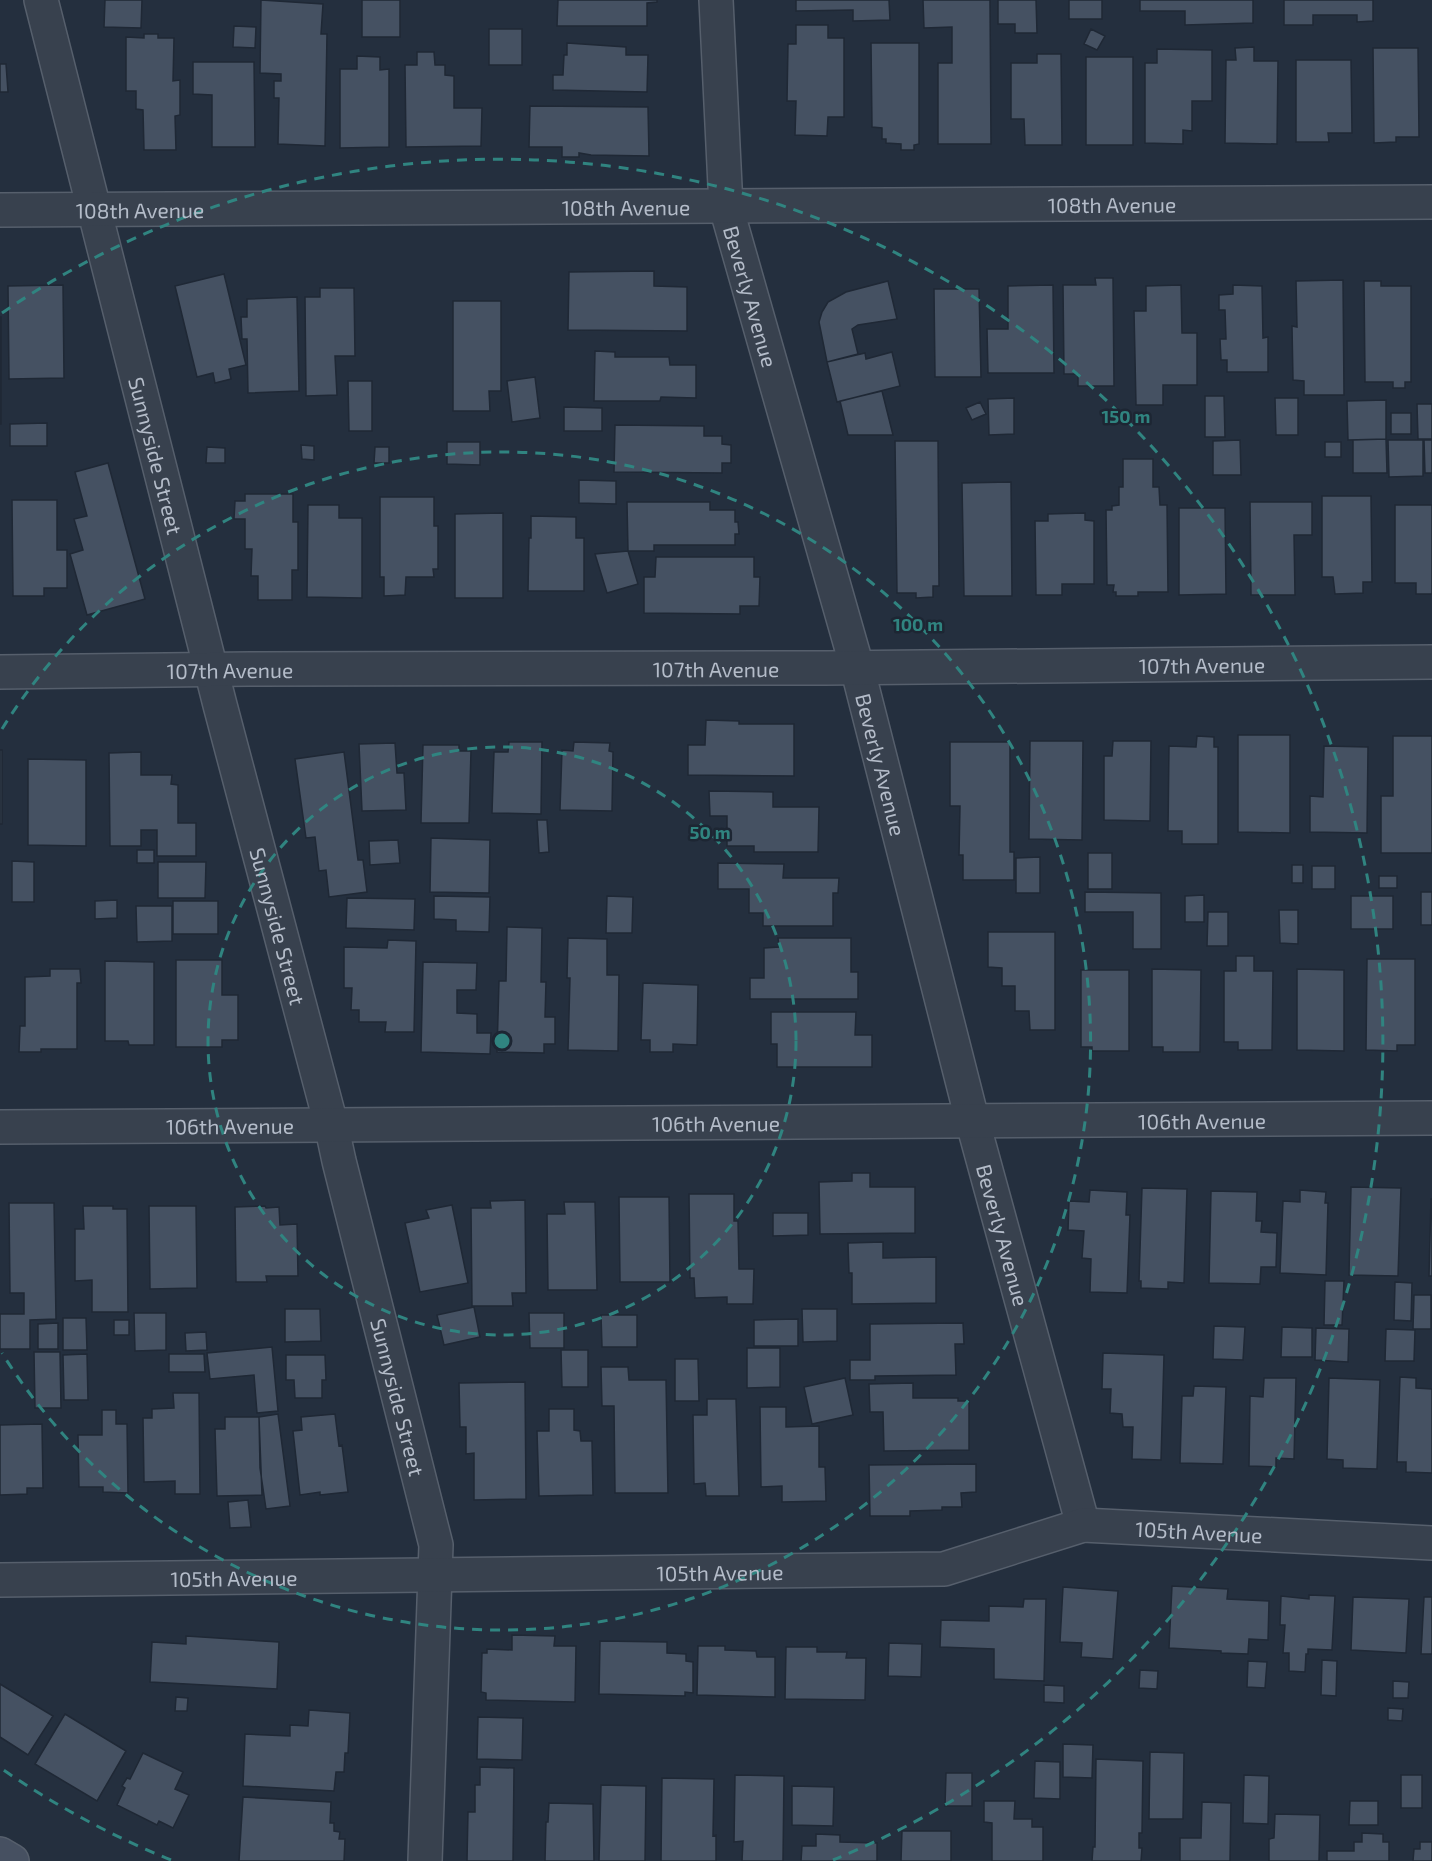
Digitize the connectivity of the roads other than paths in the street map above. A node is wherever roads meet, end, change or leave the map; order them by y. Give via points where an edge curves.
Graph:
1 (41, 0) edge
2 (716, 0) edge
3 (1432, 202) edge
4 (726, 207) junction
5 (93, 209) junction
6 (0, 210) edge
7 (1432, 662) edge
8 (857, 667) junction
9 (211, 669) junction
10 (0, 672) edge
11 (1432, 1118) edge
12 (973, 1123) junction
13 (331, 1124) junction
14 (0, 1127) edge
15 (1083, 1525) junction
16 (1432, 1543) edge
17 (435, 1574) junction
18 (0, 1580) edge
19 (0, 1854) edge
20 (12, 1861) edge
21 (425, 1861) edge

1 - 5 street, Sunnyside Street
2 - 4 street, Beverly Avenue
3 - 4 street, 108th Avenue
4 - 5 street, 108th Avenue
4 - 8 street, Beverly Avenue
5 - 6 street, 108th Avenue
5 - 9 street, Sunnyside Street
7 - 8 street, 107th Avenue
8 - 9 street, 107th Avenue
8 - 12 street, Beverly Avenue
9 - 10 street, 107th Avenue
9 - 13 street, Sunnyside Street
11 - 12 street, 106th Avenue
12 - 13 street, 106th Avenue
12 - 15 street, Beverly Avenue
13 - 14 street, 106th Avenue
13 - 17 street, Sunnyside Street via 436,1545
15 - 16 street, 105th Avenue
15 - 17 street, 105th Avenue via 944,1569
17 - 18 street, 105th Avenue
17 - 21 street, Sunnyside Street
19 - 20 street

